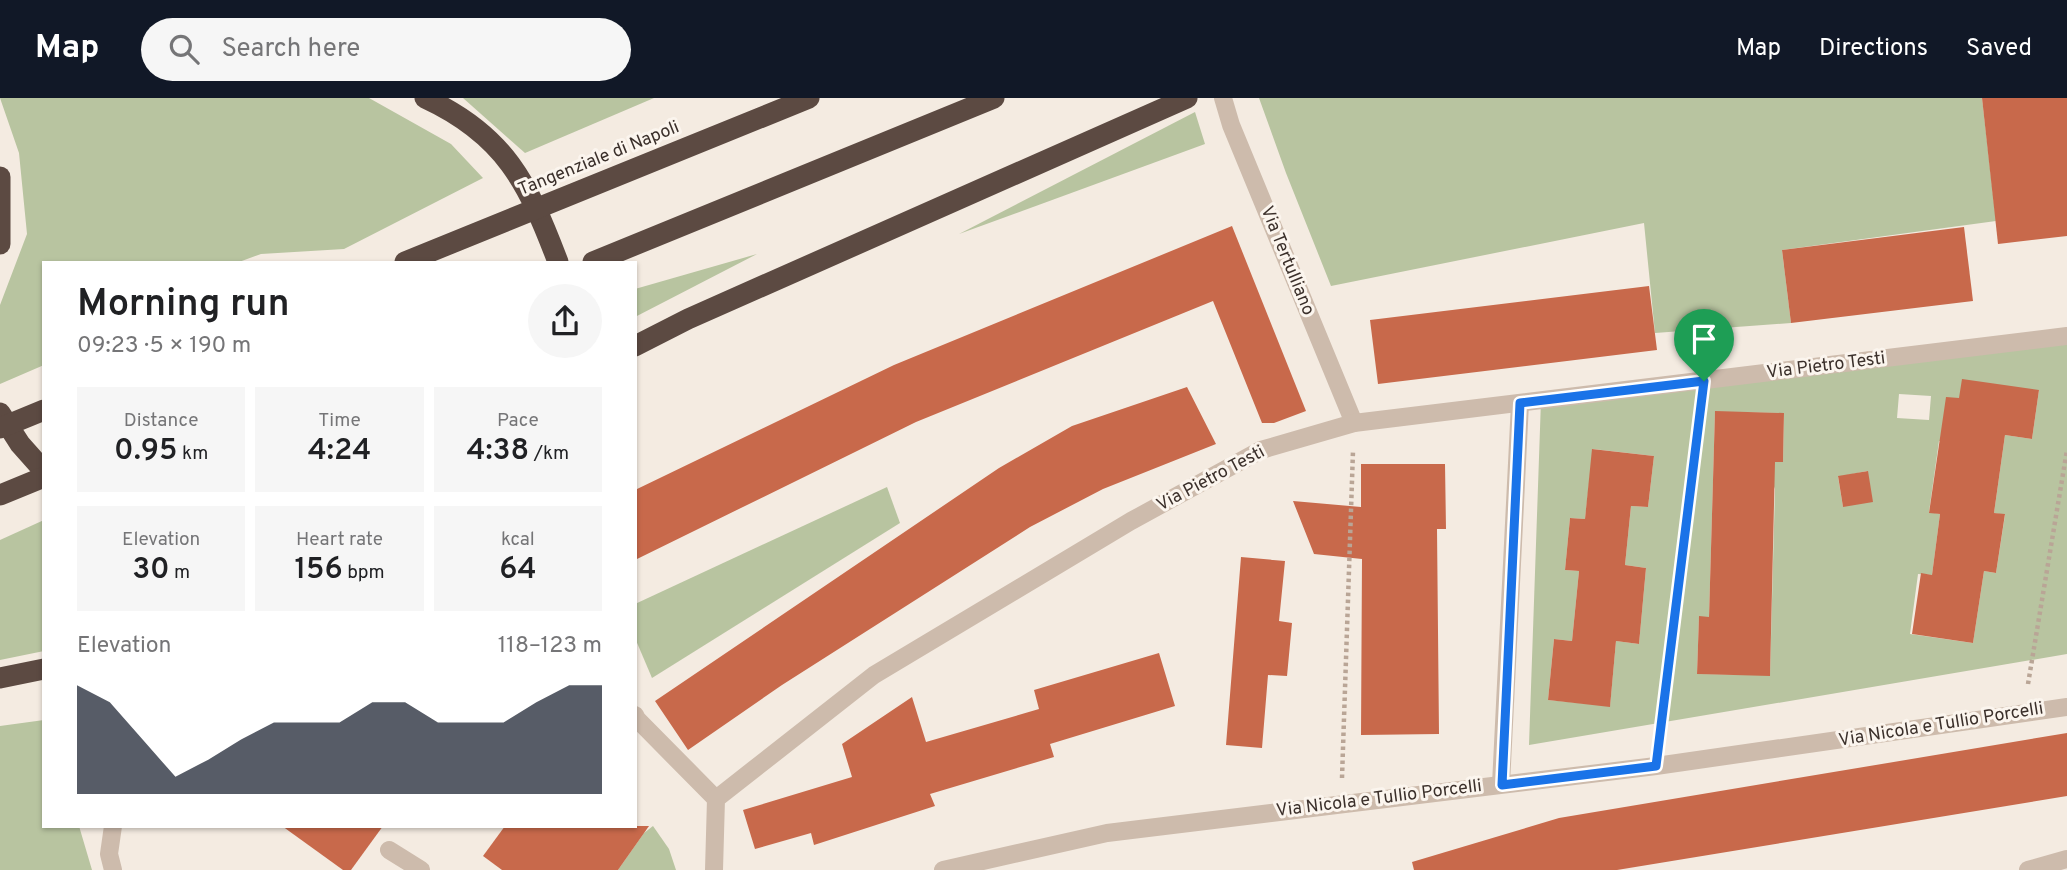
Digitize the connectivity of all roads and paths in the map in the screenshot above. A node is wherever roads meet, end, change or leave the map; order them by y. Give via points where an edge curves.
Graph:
1 (425, 98) edge
2 (809, 98) edge
3 (994, 98) edge
4 (1186, 98) edge
5 (1223, 98) edge
6 (0, 177) edge
7 (0, 244) edge
8 (407, 261) edge
9 (558, 261) edge
10 (595, 261) edge
11 (2067, 336) edge
12 (637, 345) edge
13 (1704, 381) junction
14 (1520, 403) junction
15 (42, 411) edge
16 (0, 413) edge
17 (1354, 423) junction
18 (0, 428) edge
19 (2067, 450) edge
20 (42, 469) edge
21 (42, 478) edge
22 (0, 495) edge
23 (42, 669) edge
24 (0, 678) edge
25 (2067, 707) edge
26 (2024, 713) junction
27 (637, 719) edge
28 (1656, 766) junction
29 (1502, 785) junction
30 (716, 799) junction
31 (1341, 803) junction
32 (113, 828) edge
33 (388, 850) dead end
34 (2067, 859) edge
35 (113, 870) edge
36 (421, 870) edge
37 (714, 870) edge
38 (943, 870) edge
39 (2028, 870) edge

1 - 9 highway via 477,127 519,174
2 - 8 highway, Tangenziale di Napoli
3 - 10 highway
4 - 12 highway
5 - 17 street, Via Tertulliano
6 - 7 highway
11 - 13 street, Via Pietro Testi
13 - 14 street, Via Pietro Testi
13 - 28 path
14 - 17 street, Via Pietro Testi
14 - 29 street
15 - 18 highway
16 - 20 highway
17 - 30 street, Via Pietro Testi via 1261,450 1131,521 874,675
17 - 31 path
19 - 26 path
21 - 22 highway
23 - 24 highway
25 - 26 street, Via Nicola e Tullio Porcelli
26 - 28 street, Via Nicola e Tullio Porcelli
27 - 30 street
28 - 29 street, Via Nicola e Tullio Porcelli
29 - 31 street, Via Nicola e Tullio Porcelli
30 - 37 street
31 - 38 street, Via Nicola e Tullio Porcelli via 1107,833
32 - 35 street via 109,854
33 - 36 street
34 - 39 street

